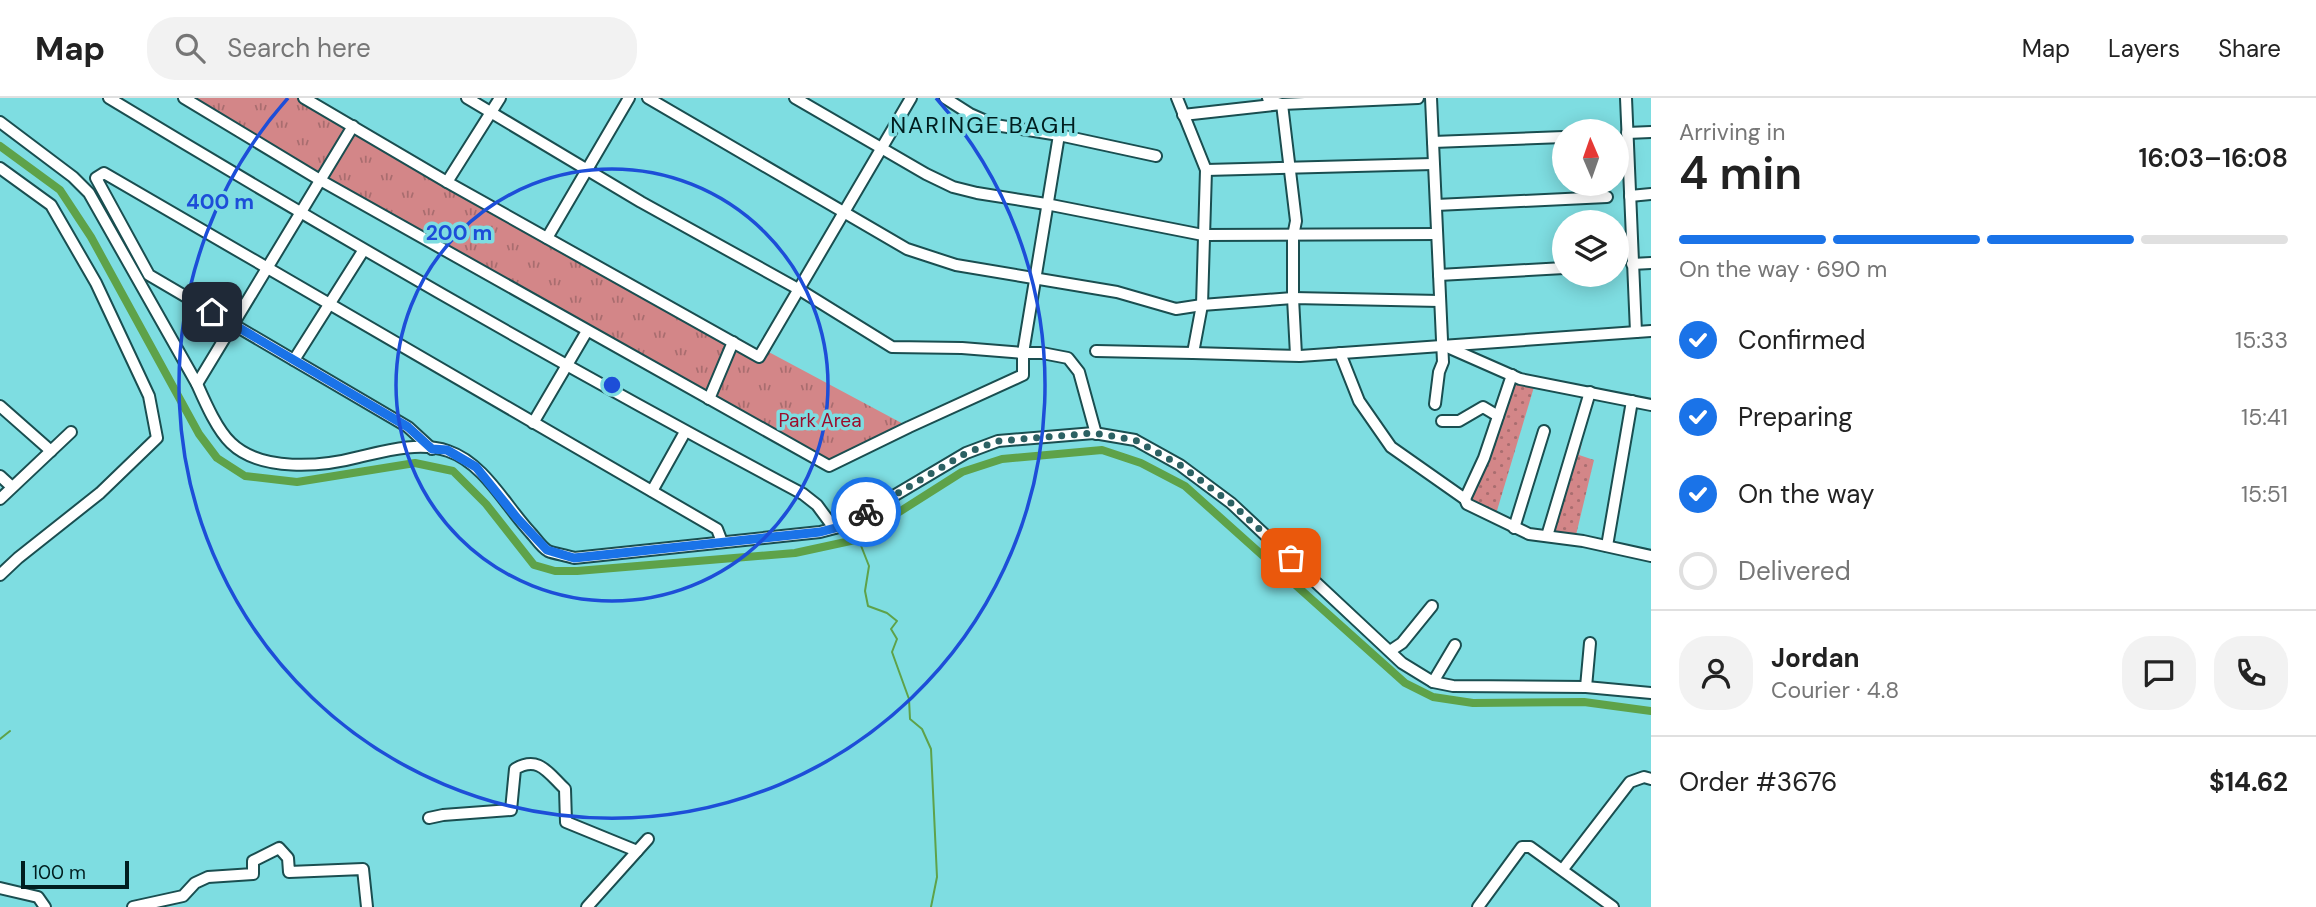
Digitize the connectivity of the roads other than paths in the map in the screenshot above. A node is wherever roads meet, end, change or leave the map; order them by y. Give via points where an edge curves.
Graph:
1 (109, 98) edge
2 (184, 98) edge
3 (304, 98) edge
4 (467, 98) edge
5 (500, 98) edge
6 (629, 98) edge
7 (648, 98) edge
8 (795, 98) edge
9 (911, 98) edge
10 (945, 98) edge
11 (1177, 98) edge
12 (1268, 98) edge
13 (1418, 98) edge
14 (1431, 98) edge
15 (1626, 98) edge
16 (1282, 104) junction
17 (492, 113) junction
18 (1183, 115) junction
19 (1627, 119) edge
20 (0, 122) edge
21 (353, 126) junction
22 (1651, 132) edge
23 (1629, 133) edge
24 (1059, 135) junction
25 (1552, 137) edge
26 (1433, 142) junction
27 (883, 149) junction
28 (1156, 156) dead end
29 (1433, 164) junction
30 (0, 168) edge
31 (1289, 169) junction
32 (587, 170) junction
33 (1206, 170) junction
34 (1629, 175) edge
35 (320, 180) junction
36 (447, 182) junction
37 (1651, 194) edge
38 (1630, 196) junction
39 (1607, 197) dead end
40 (1046, 204) junction
41 (1436, 205) junction
42 (844, 212) junction
43 (300, 214) junction
44 (1437, 234) junction
45 (1203, 235) junction
46 (1293, 236) junction
47 (547, 238) junction
48 (363, 251) junction
49 (1651, 263) edge
50 (1632, 264) junction
51 (267, 269) junction
52 (1552, 269) edge
53 (1439, 275) junction
54 (1035, 278) junction
55 (800, 290) junction
56 (1293, 298) junction
57 (1440, 301) junction
58 (328, 304) junction
59 (1202, 305) junction
60 (233, 324) junction
61 (587, 331) junction
62 (1651, 331) edge
63 (1636, 332) junction
64 (733, 342) junction
65 (1442, 344) junction
66 (1096, 351) dead end
67 (1193, 353) junction
68 (1340, 353) junction
69 (1023, 354) junction
70 (1296, 355) junction
71 (294, 360) junction
72 (567, 366) junction
73 (1512, 375) junction
74 (197, 384) junction
75 (1590, 392) junction
76 (709, 399) junction
77 (1632, 401) junction
78 (1435, 404) dead end
79 (1651, 405) edge
80 (0, 406) edge
81 (1498, 416) junction
82 (1441, 421) dead end
83 (533, 423) junction
84 (1544, 431) dead end
85 (71, 432) dead end
86 (685, 432) junction
87 (1096, 434) junction
88 (432, 449) junction
89 (51, 451) junction
90 (0, 476) edge
91 (12, 487) junction
92 (652, 491) junction
93 (0, 499) edge
94 (1465, 499) junction
95 (834, 528) junction
96 (1514, 528) junction
97 (1547, 536) junction
98 (722, 542) junction
99 (1606, 546) junction
100 (1651, 556) edge
101 (0, 575) edge
102 (1433, 606) dead end
103 (1590, 643) dead end
104 (1455, 645) dead end
105 (1390, 651) junction
106 (1433, 682) junction
107 (1586, 687) junction
108 (1651, 694) edge
109 (1651, 779) edge
110 (429, 818) dead end
111 (648, 839) dead end
112 (637, 851) junction
113 (1563, 869) junction
114 (0, 888) edge
115 (45, 907) edge
116 (133, 907) edge
117 (367, 907) edge
118 (587, 907) edge
119 (1478, 907) edge
120 (1613, 907) edge

1 - 43 street
2 - 35 street
3 - 21 street
4 - 17 street
5 - 17 street
6 - 32 street
7 - 42 street
8 - 27 street
9 - 27 street
10 - 24 street via 995,125
11 - 18 street
12 - 16 street
13 - 16 street
14 - 26 street
15 - 19 street
16 - 18 street
16 - 31 street
17 - 32 street
17 - 36 street
18 - 33 street
20 - 74 street via 89,193
21 - 35 street
21 - 36 street
22 - 23 street
24 - 28 street
24 - 40 street
25 - 26 street
26 - 29 street
27 - 40 street via 953,187
27 - 42 street
29 - 31 street
29 - 41 street
30 - 101 street via 51,205 96,283 149,396 157,438 100,493
31 - 33 street
31 - 46 street via 1296,221
32 - 47 street
32 - 55 street
33 - 45 street
34 - 38 street
35 - 43 street
35 - 61 street
36 - 47 street
37 - 38 street
38 - 50 street
39 - 41 street
40 - 45 street
40 - 54 street
41 - 44 street
42 - 54 street via 907,248 956,265
42 - 55 street
43 - 48 street
43 - 51 street
44 - 46 street
44 - 53 street
45 - 46 street
45 - 59 street
46 - 56 street
47 - 64 street
48 - 58 street
48 - 72 street
49 - 50 street
50 - 63 street
51 - 58 street
51 - 60 street
51 - 60 street via 104,173 96,178 149,275
52 - 53 street
53 - 57 street
54 - 59 street via 1117,292 1176,309
54 - 69 street
55 - 64 street via 759,357
55 - 69 street via 892,347
56 - 57 street
56 - 59 street
56 - 70 street
57 - 65 street
58 - 71 street
58 - 83 street
59 - 67 street
60 - 71 street
60 - 74 street
61 - 72 street
61 - 76 street
62 - 63 street
63 - 65 street
64 - 76 street
65 - 68 street
65 - 73 street
65 - 78 street
66 - 67 street
67 - 70 street
68 - 70 street
68 - 94 street via 1359,401 1391,447
69 - 76 street via 1023,375 828,466
69 - 87 street via 1068,358 1079,372
71 - 88 street via 408,427
72 - 83 street
72 - 86 street
73 - 75 street
73 - 81 street
74 - 88 street via 231,443 247,455 278,464 309,465 408,448
75 - 77 street
75 - 97 street
77 - 79 street
77 - 99 street
80 - 89 street
81 - 82 street via 1483,407 1459,421
81 - 94 street
83 - 92 street
84 - 96 street
85 - 89 street
86 - 92 street
86 - 95 street via 803,495
87 - 95 street via 998,441 966,453
87 - 105 street via 1135,440 1180,465 1231,503
88 - 98 street via 447,450 476,467 547,550 574,558
89 - 91 street
90 - 91 street
91 - 93 street
92 - 98 street via 717,529
94 - 96 street
95 - 98 street
96 - 97 street
97 - 99 street
99 - 100 street
102 - 105 street
103 - 107 street
104 - 106 street
105 - 106 street
106 - 107 street
107 - 108 street
109 - 113 street via 1630,782
110 - 112 street via 511,810 515,769 526,762 538,764 565,789 566,822
111 - 112 street
112 - 118 street
113 - 119 street via 1530,847 1522,848
113 - 120 street
114 - 115 street via 38,897
116 - 117 street via 183,896 208,877 253,874 253,861 279,848 288,858 289,872 363,869

